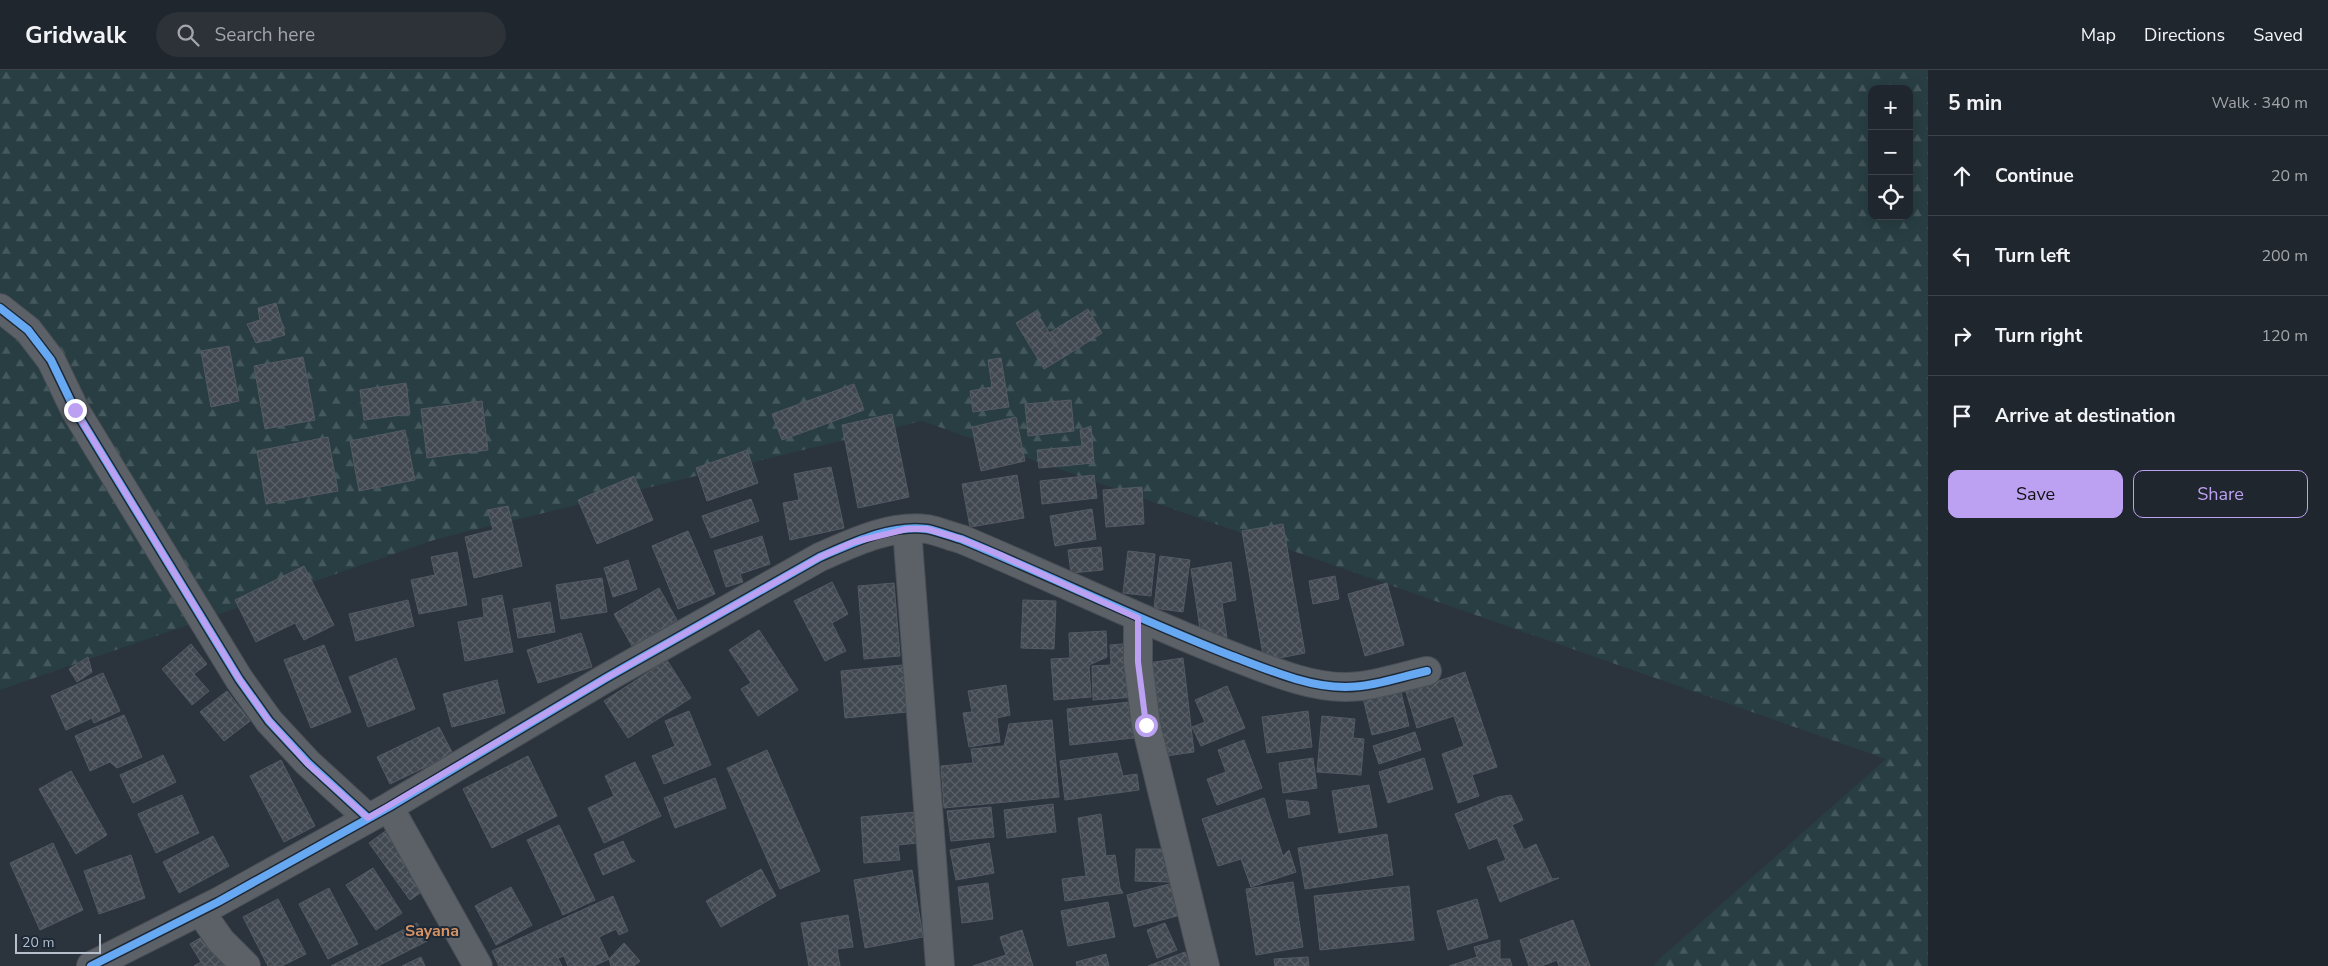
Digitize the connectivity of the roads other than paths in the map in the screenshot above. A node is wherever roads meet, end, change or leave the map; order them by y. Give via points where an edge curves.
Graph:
1 (0, 308) edge
2 (907, 529) junction
3 (1138, 618) junction
4 (1427, 671) dead end
5 (379, 812) junction
6 (200, 911) junction
7 (91, 966) edge
8 (246, 966) edge
9 (478, 966) edge
10 (940, 966) edge
11 (1205, 966) edge

1 - 5 street via 28,330 51,360 75,410 239,679 269,721 308,764
2 - 3 street via 927,529 961,539
2 - 5 street via 854,542 820,557
2 - 10 street
3 - 4 street via 1306,681 1344,687
3 - 11 street via 1138,662 1146,725
5 - 6 street
5 - 9 street
6 - 7 street
6 - 8 street via 221,941

